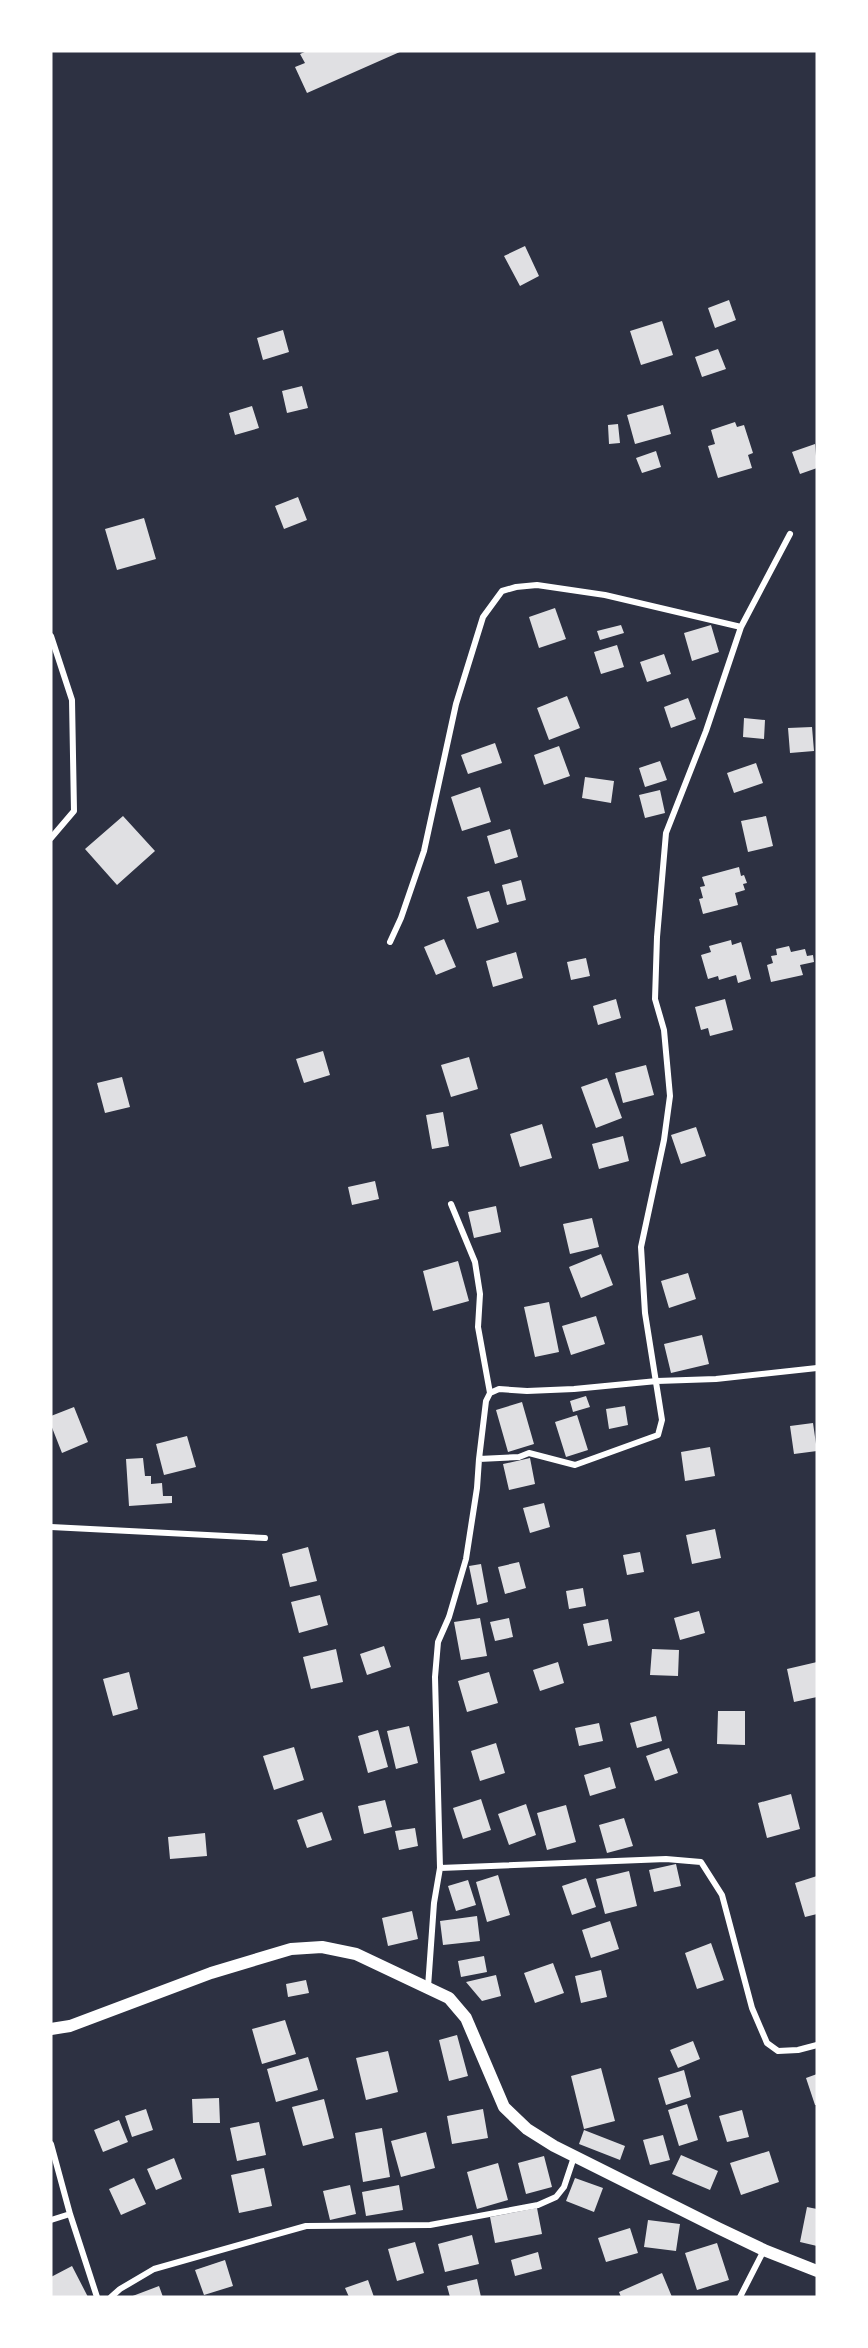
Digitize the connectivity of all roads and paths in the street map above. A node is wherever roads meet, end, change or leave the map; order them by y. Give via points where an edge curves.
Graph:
1 (789, 534) dead end
2 (741, 627) junction
3 (51, 636) edge
4 (51, 838) edge
5 (390, 942) dead end
6 (451, 1204) dead end
7 (817, 1368) edge
8 (657, 1381) junction
9 (490, 1393) junction
10 (478, 1459) junction
11 (51, 1527) edge
12 (265, 1538) dead end
13 (440, 1868) junction
14 (428, 1987) junction
15 (51, 2029) edge
16 (817, 2045) edge
17 (51, 2144) edge
18 (574, 2157) junction
19 (70, 2214) junction
20 (51, 2220) edge
21 (764, 2250) junction
22 (817, 2271) edge
23 (97, 2297) edge
24 (111, 2297) edge
25 (740, 2297) edge

1 - 2 street
2 - 5 street via 606,595 537,585 502,591 483,617 456,704 424,851
2 - 8 street via 666,833 655,999 664,1030 670,1096 641,1247 645,1313
3 - 4 street via 72,700 74,811
6 - 9 street via 475,1262 480,1294 477,1327
7 - 8 street
8 - 9 street via 574,1389 499,1389
8 - 10 street via 662,1412 658,1435 575,1465 529,1453
9 - 10 street via 482,1420
10 - 13 street via 466,1559 438,1642 435,1677
11 - 12 street
13 - 14 street
13 - 16 street via 666,1859 701,1862 722,1895 752,2008 767,2043 778,2051
14 - 15 main road via 356,1954 321,1947 291,1949 70,2026
14 - 18 main road via 449,1998 466,2018 504,2107 527,2129
17 - 19 street
18 - 21 main road
18 - 24 street via 556,2198 538,2205 430,2225 306,2226 154,2269
19 - 20 street
19 - 23 street
21 - 22 main road
21 - 25 street

